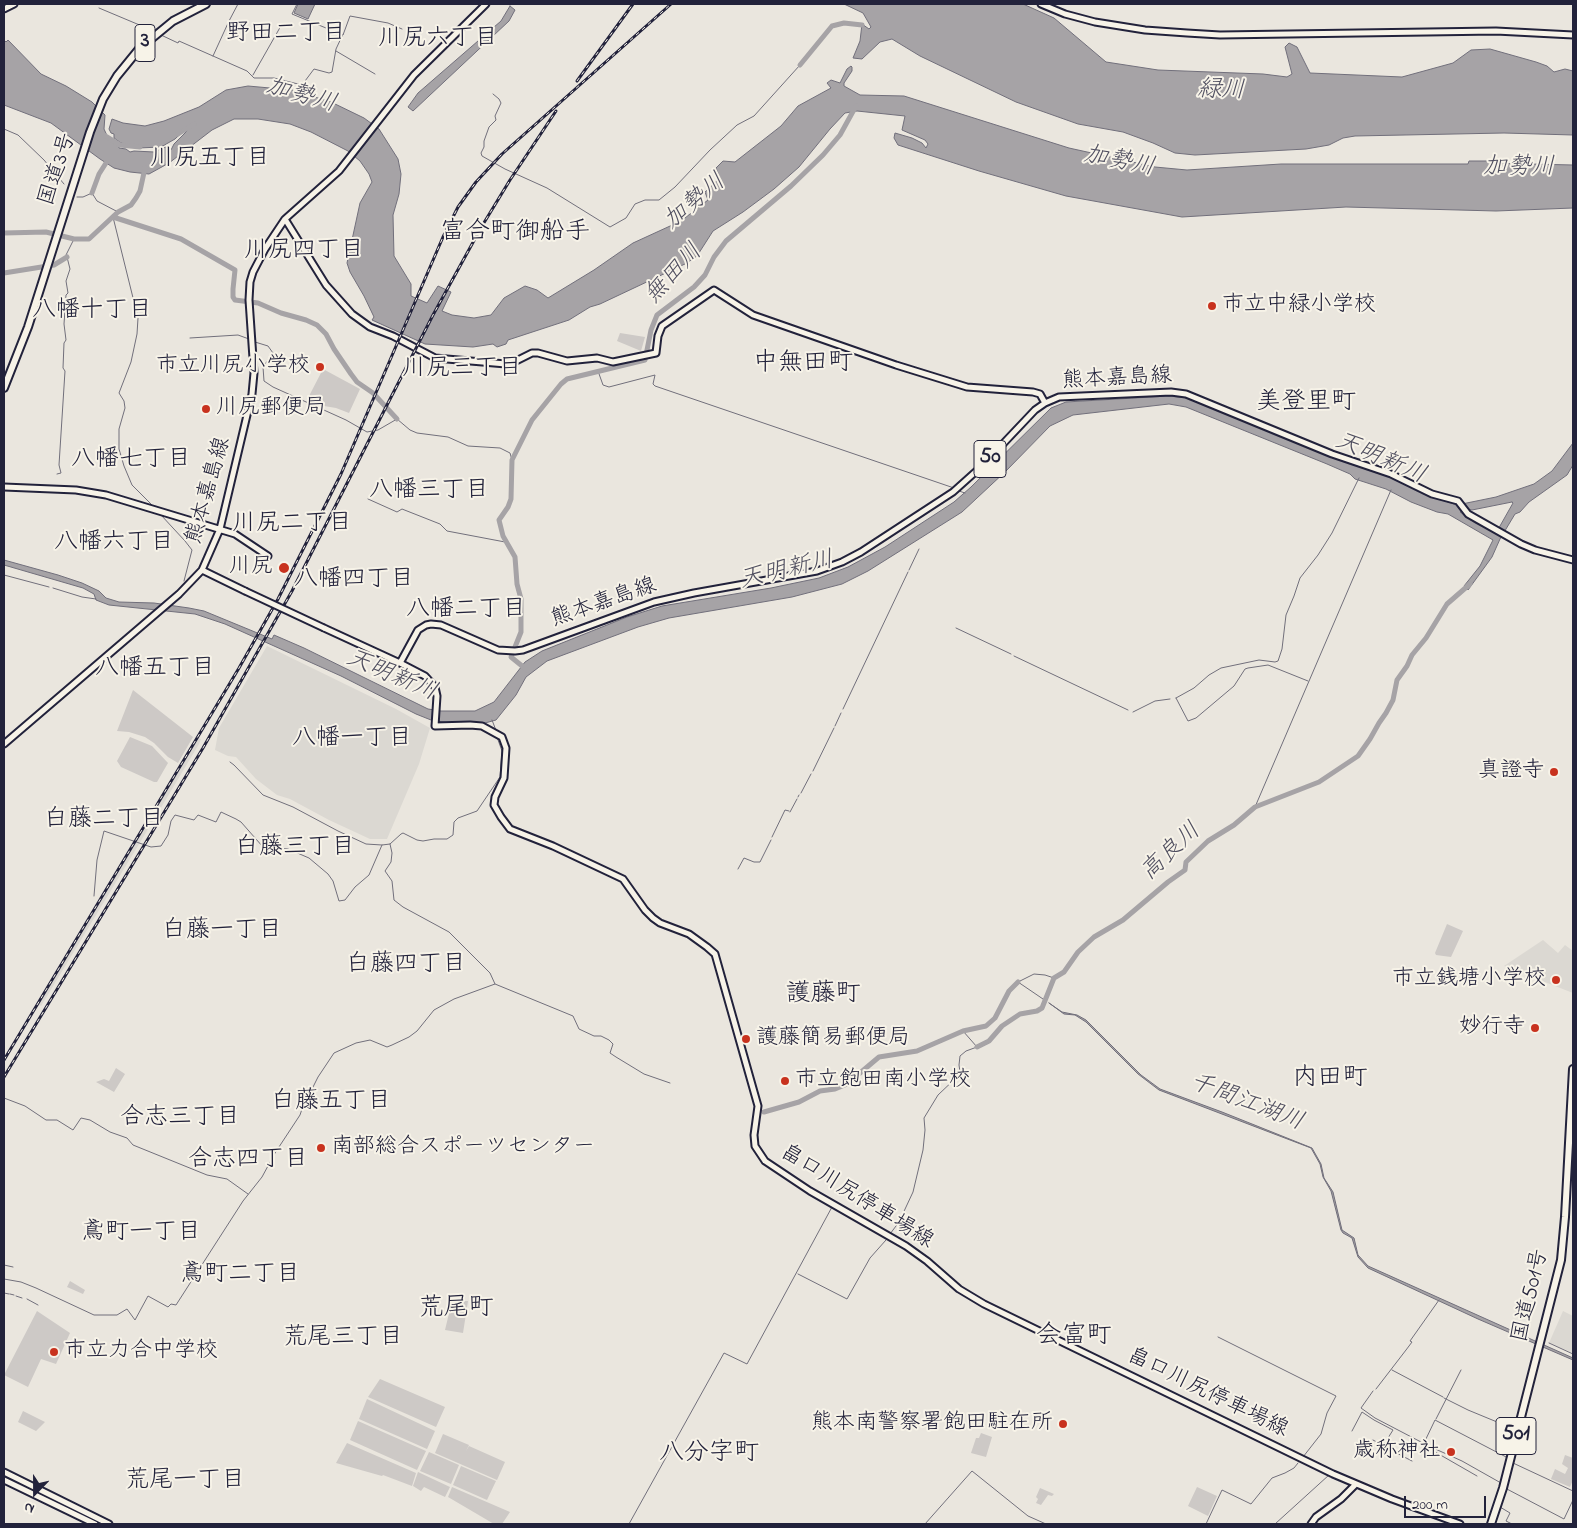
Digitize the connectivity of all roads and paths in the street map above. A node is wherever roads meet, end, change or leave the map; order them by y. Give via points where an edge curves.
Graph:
1 (14, 4) edge
2 (196, 4) edge
3 (206, 4) edge
4 (486, 4) edge
5 (1041, 4) edge
6 (4, 9) edge
7 (1573, 35) edge
8 (100, 100) junction
9 (285, 219) junction
10 (43, 273) junction
11 (4, 379) edge
12 (4, 388) edge
13 (1045, 403) junction
14 (4, 487) edge
15 (220, 529) junction
16 (268, 556) dead end
17 (1573, 560) edge
18 (202, 570) junction
19 (400, 663) junction
20 (4, 744) edge
21 (1573, 1069) edge
22 (4, 1472) edge
23 (4, 1480) edge
24 (1356, 1484) junction
25 (94, 1524) edge
26 (109, 1524) edge
27 (1311, 1524) edge
28 (1460, 1524) edge
29 (1491, 1524) edge

1 - 6 main road
2 - 8 highway, 国道3号 / 3 via 141,41 118,68
3 - 8 highway, 国道3号 / 3 via 173,21 139,49
4 - 9 main road, 熊本嘉島線 via 423,65 339,171
5 - 7 main road via 1095,22 1187,34 1496,31
8 - 10 highway, 国道3号 / 3
9 - 13 main road, 熊本嘉島線 via 326,285 352,314 370,327 435,358 506,364 532,353 541,353 572,362 597,358 613,362 656,353 658,336 666,322 714,290 753,315 896,365 967,387 1033,392 1040,394
9 - 15 main road, 熊本嘉島線 via 264,249 250,282 252,394
10 - 11 highway, 国道3号 / 3
10 - 12 highway, 国道3号 / 3 via 28,327
13 - 17 main road, 熊本嘉島線 / 50 via 1059,397 1186,394 1332,454 1391,474 1432,494 1458,501 1468,514 1528,548
13 - 19 main road, 熊本嘉島線 / 50 via 966,482 873,545 842,562 804,574 654,602 523,650 504,651 441,625 426,624 418,630
14 - 15 main road via 92,493
15 - 16 main road via 235,534
15 - 18 main road, 熊本嘉島線
18 - 19 main road, 熊本嘉島線, bridge
18 - 20 main road via 170,602
19 - 24 main road, 畠口川尻停車場線 via 418,671 431,682 437,696 435,726 485,728 499,734 505,741 504,778 494,805 510,829 623,879 653,918 689,934 715,954 758,1106 755,1146 765,1161 906,1246 959,1289 984,1304
21 - 29 highway, 国道501号 / 501 via 1562,1252 1503,1488
22 - 26 main road
23 - 25 main road
24 - 27 main road
24 - 28 main road, 畠口川尻停車場線

